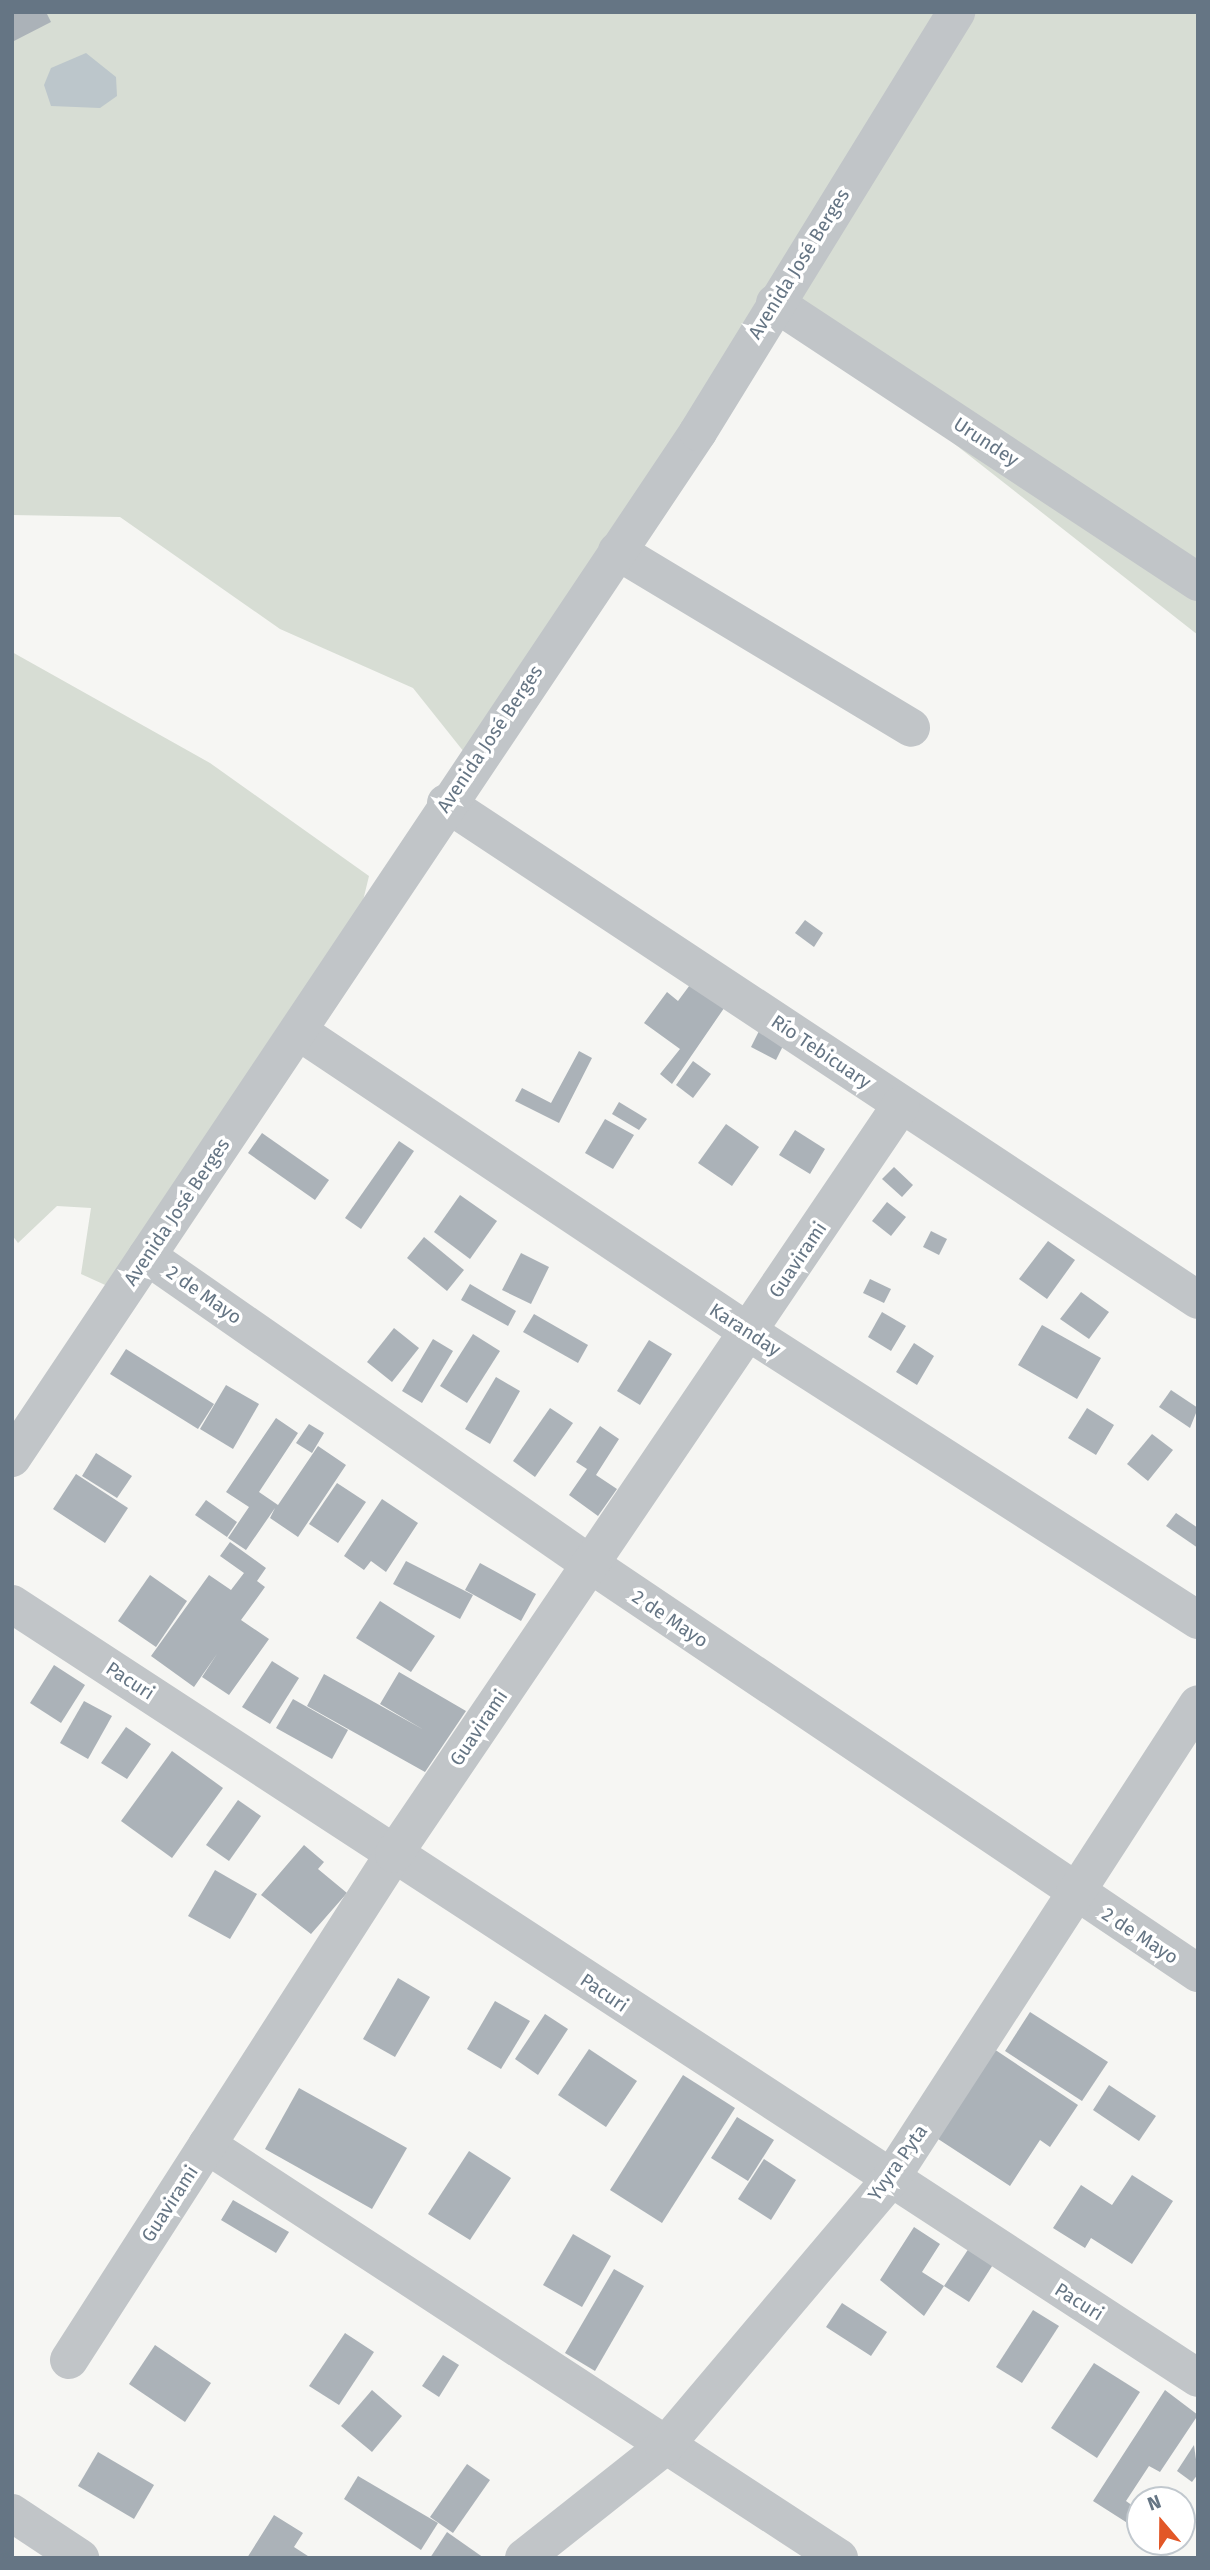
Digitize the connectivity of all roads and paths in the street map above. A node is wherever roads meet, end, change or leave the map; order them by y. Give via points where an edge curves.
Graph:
1 (956, 12) edge
2 (775, 303) junction
3 (617, 551) junction
4 (1198, 582) edge
5 (911, 728) dead end
6 (446, 803) junction
7 (298, 1031) junction
8 (901, 1105) junction
9 (148, 1255) junction
10 (1198, 1300) edge
11 (750, 1333) junction
12 (12, 1458) edge
13 (590, 1564) junction
14 (12, 1604) edge
15 (1198, 1620) edge
16 (1198, 1704) edge
17 (394, 1854) junction
18 (1075, 1894) junction
19 (1198, 1973) edge
20 (207, 2146) junction
21 (889, 2181) junction
22 (69, 2360) dead end
23 (1198, 2378) edge
24 (664, 2447) junction
25 (12, 2513) edge
26 (80, 2558) edge
27 (524, 2558) edge
28 (839, 2558) edge

1 - 2 street, Avenida José Berges
2 - 3 street, Avenida José Berges
2 - 4 street, Urundey
3 - 5 street
3 - 6 street, Avenida José Berges
6 - 7 street, Avenida José Berges
6 - 8 street, Río Tebicuary
7 - 9 street, Avenida José Berges
7 - 11 street, Karanday
8 - 10 street, Río Tebicuary
8 - 11 street, Guavirami
9 - 12 street, Avenida José Berges
9 - 13 street, 2 de Mayo
11 - 13 street, Guavirami
11 - 15 street, Karanday
13 - 17 street, Guavirami
13 - 18 street, 2 de Mayo
14 - 17 street, Pacuri
16 - 18 street, Yvyra Pyta
17 - 20 street, Guavirami
17 - 21 street, Pacuri
18 - 19 street, 2 de Mayo
18 - 21 street, Yvyra Pyta
20 - 22 street, Guavirami
20 - 24 street
21 - 23 street, Pacuri
21 - 24 street, Yvyra Pyta
24 - 27 street, Yvyra Pyta
24 - 28 street
25 - 26 street

